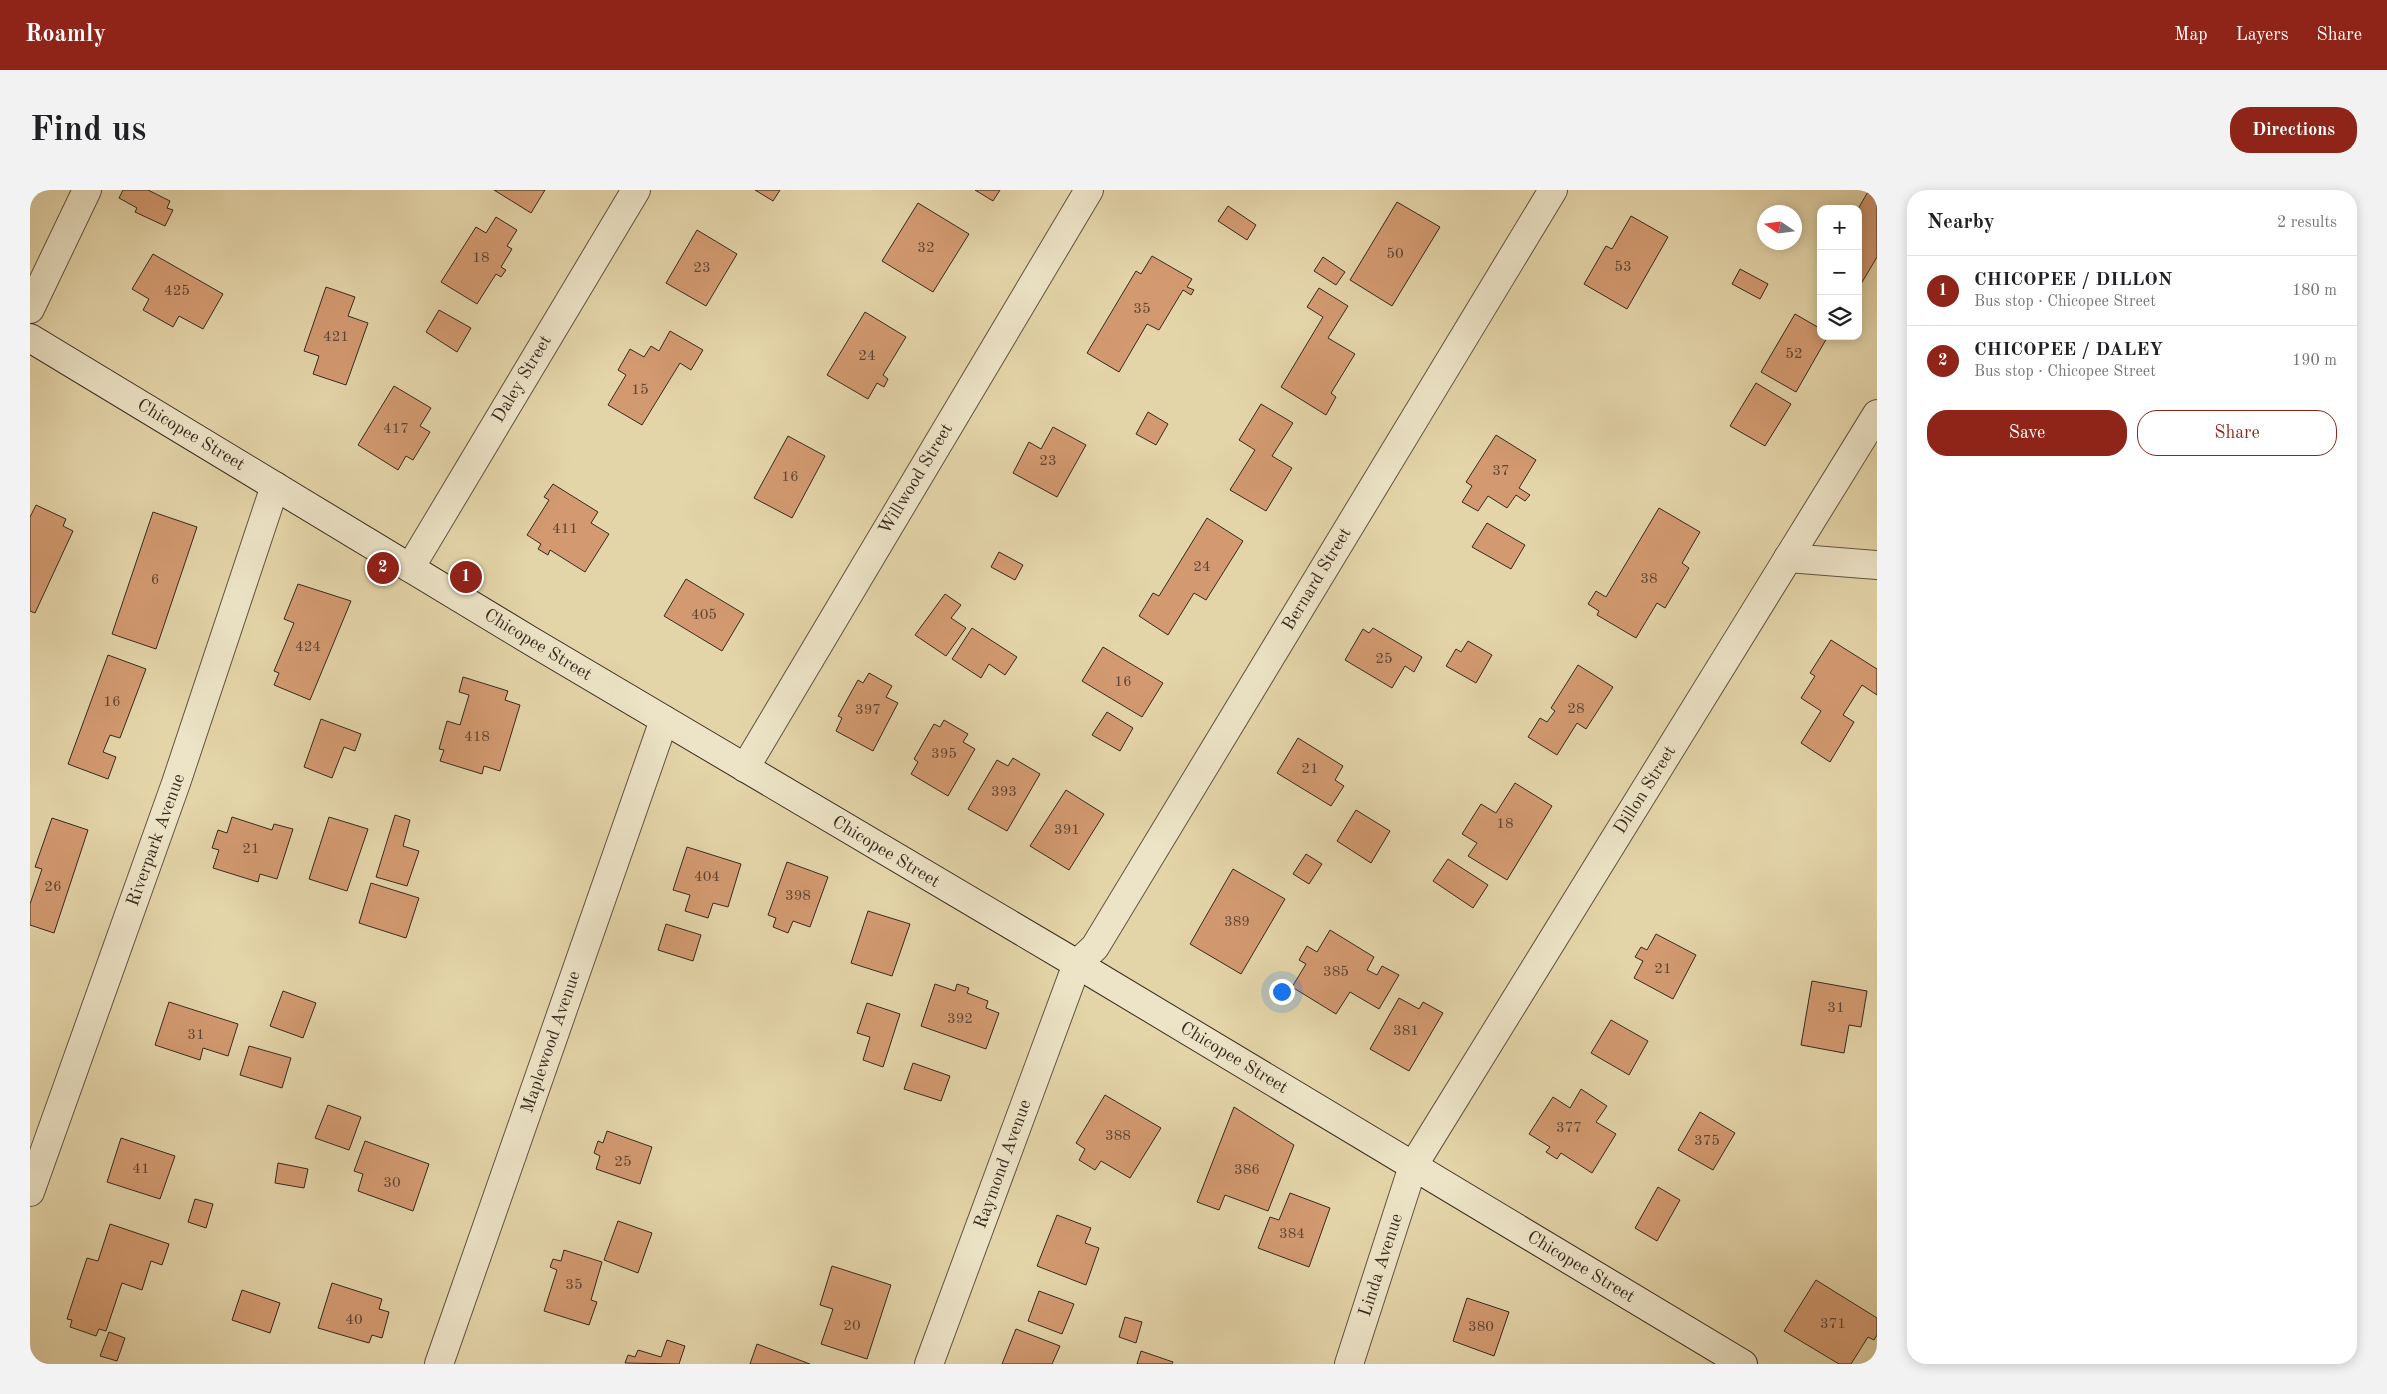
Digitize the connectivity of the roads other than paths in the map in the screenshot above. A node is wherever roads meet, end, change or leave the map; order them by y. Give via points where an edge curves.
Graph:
1 (87, 190) edge
2 (636, 190) edge
3 (1089, 190) edge
4 (1553, 190) edge
5 (30, 309) edge
6 (30, 338) edge
7 (1877, 414) edge
8 (276, 486) junction
9 (1788, 558) junction
10 (1877, 565) edge
11 (410, 568) junction
12 (664, 720) junction
13 (745, 768) junction
14 (1076, 964) junction
15 (1413, 1166) junction
16 (30, 1192) edge
17 (439, 1364) edge
18 (929, 1364) edge
19 (1349, 1364) edge
20 (1742, 1364) edge

1 - 5 street
2 - 11 street, Daley Street
3 - 13 street, Willwood Street
4 - 14 street, Bernard Street via 1095,947
6 - 8 street, Chicopee Street
7 - 9 street, Dillon Street
8 - 11 street, Chicopee Street
8 - 16 street, Riverpark Avenue via 176,783
9 - 10 street
9 - 15 street, Dillon Street
11 - 12 street, Chicopee Street
12 - 13 street, Chicopee Street
12 - 17 street, Maplewood Avenue
13 - 14 street, Chicopee Street
14 - 15 street, Chicopee Street
14 - 18 street, Raymond Avenue
15 - 19 street, Linda Avenue
15 - 20 street, Chicopee Street

